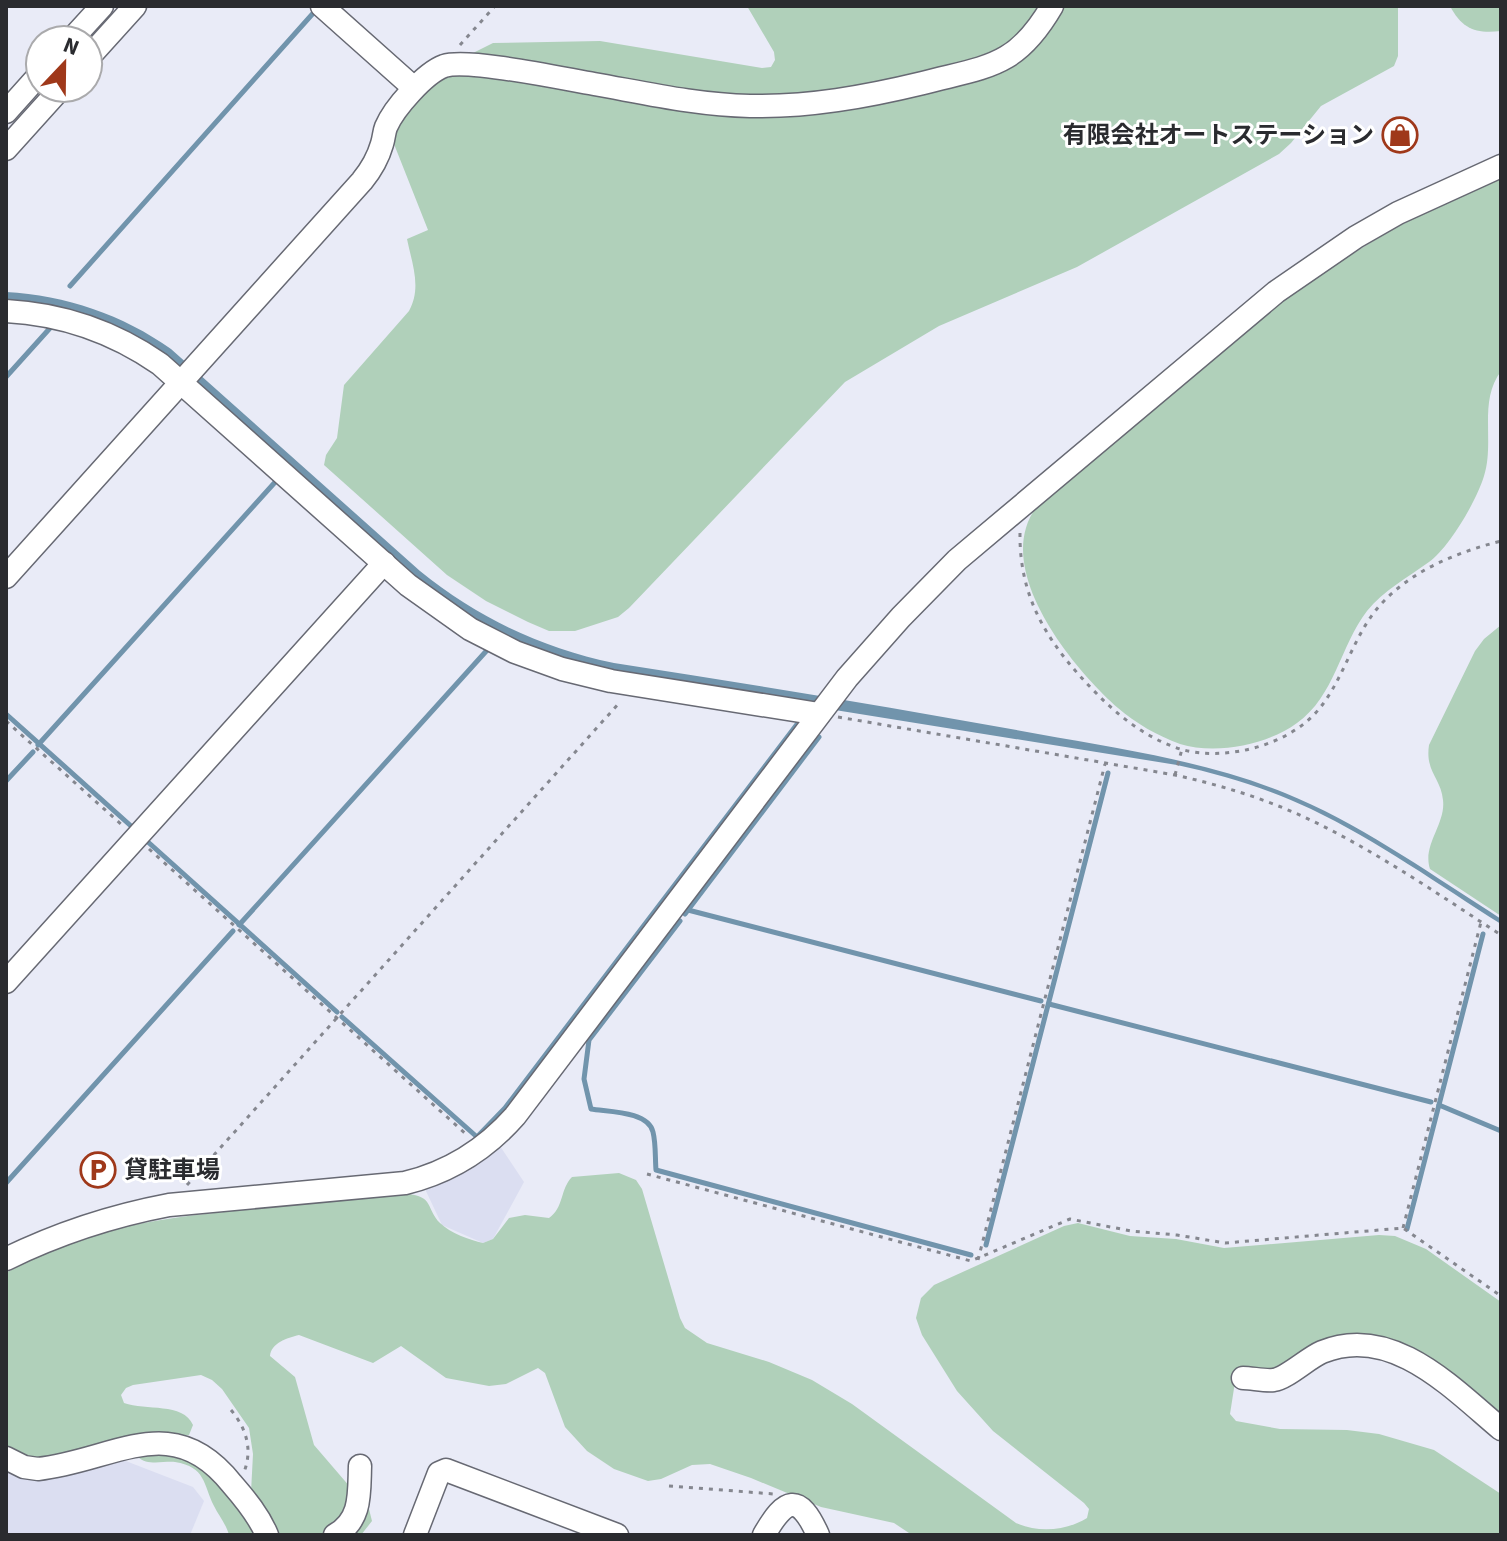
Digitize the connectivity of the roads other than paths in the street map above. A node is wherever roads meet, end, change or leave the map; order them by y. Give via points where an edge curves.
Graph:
1 (102, 6) edge
2 (135, 6) edge
3 (322, 6) edge
4 (1052, 6) edge
5 (86, 24) edge
6 (104, 40) edge
7 (414, 88) junction
8 (24, 92) edge
9 (47, 104) edge
10 (6, 112) edge
11 (6, 149) edge
12 (1501, 166) edge
13 (6, 311) edge
14 (187, 376) junction
15 (384, 563) junction
16 (6, 577) edge
17 (825, 707) junction
18 (6, 982) edge
19 (6, 1259) edge
20 (1243, 1378) dead end
21 (1501, 1429) edge
22 (6, 1458) edge
23 (360, 1466) dead end
24 (267, 1535) edge
25 (335, 1535) edge
26 (415, 1535) edge
27 (617, 1535) edge
28 (764, 1535) edge
29 (818, 1535) edge

1 - 5 street
2 - 6 street
3 - 7 street
4 - 7 street via 1026,44 1007,58 833,102 704,103 500,68 448,65
7 - 14 street via 391,117 371,169
8 - 10 street
9 - 11 street
12 - 17 street via 1398,213 1276,292 928,588
13 - 14 street via 68,320 117,338
14 - 15 street
14 - 16 street
15 - 17 street via 428,601 492,641 562,669 636,685
15 - 18 street
17 - 19 street via 515,1116 482,1148 445,1170 405,1183 179,1204 68,1230
20 - 21 street via 1276,1380 1326,1351 1369,1347 1425,1366
22 - 24 street via 38,1469 135,1446 176,1445 200,1452 237,1489
23 - 25 street via 357,1508 347,1527
26 - 27 street via 439,1473 446,1470
28 - 29 street via 789,1505 806,1511

